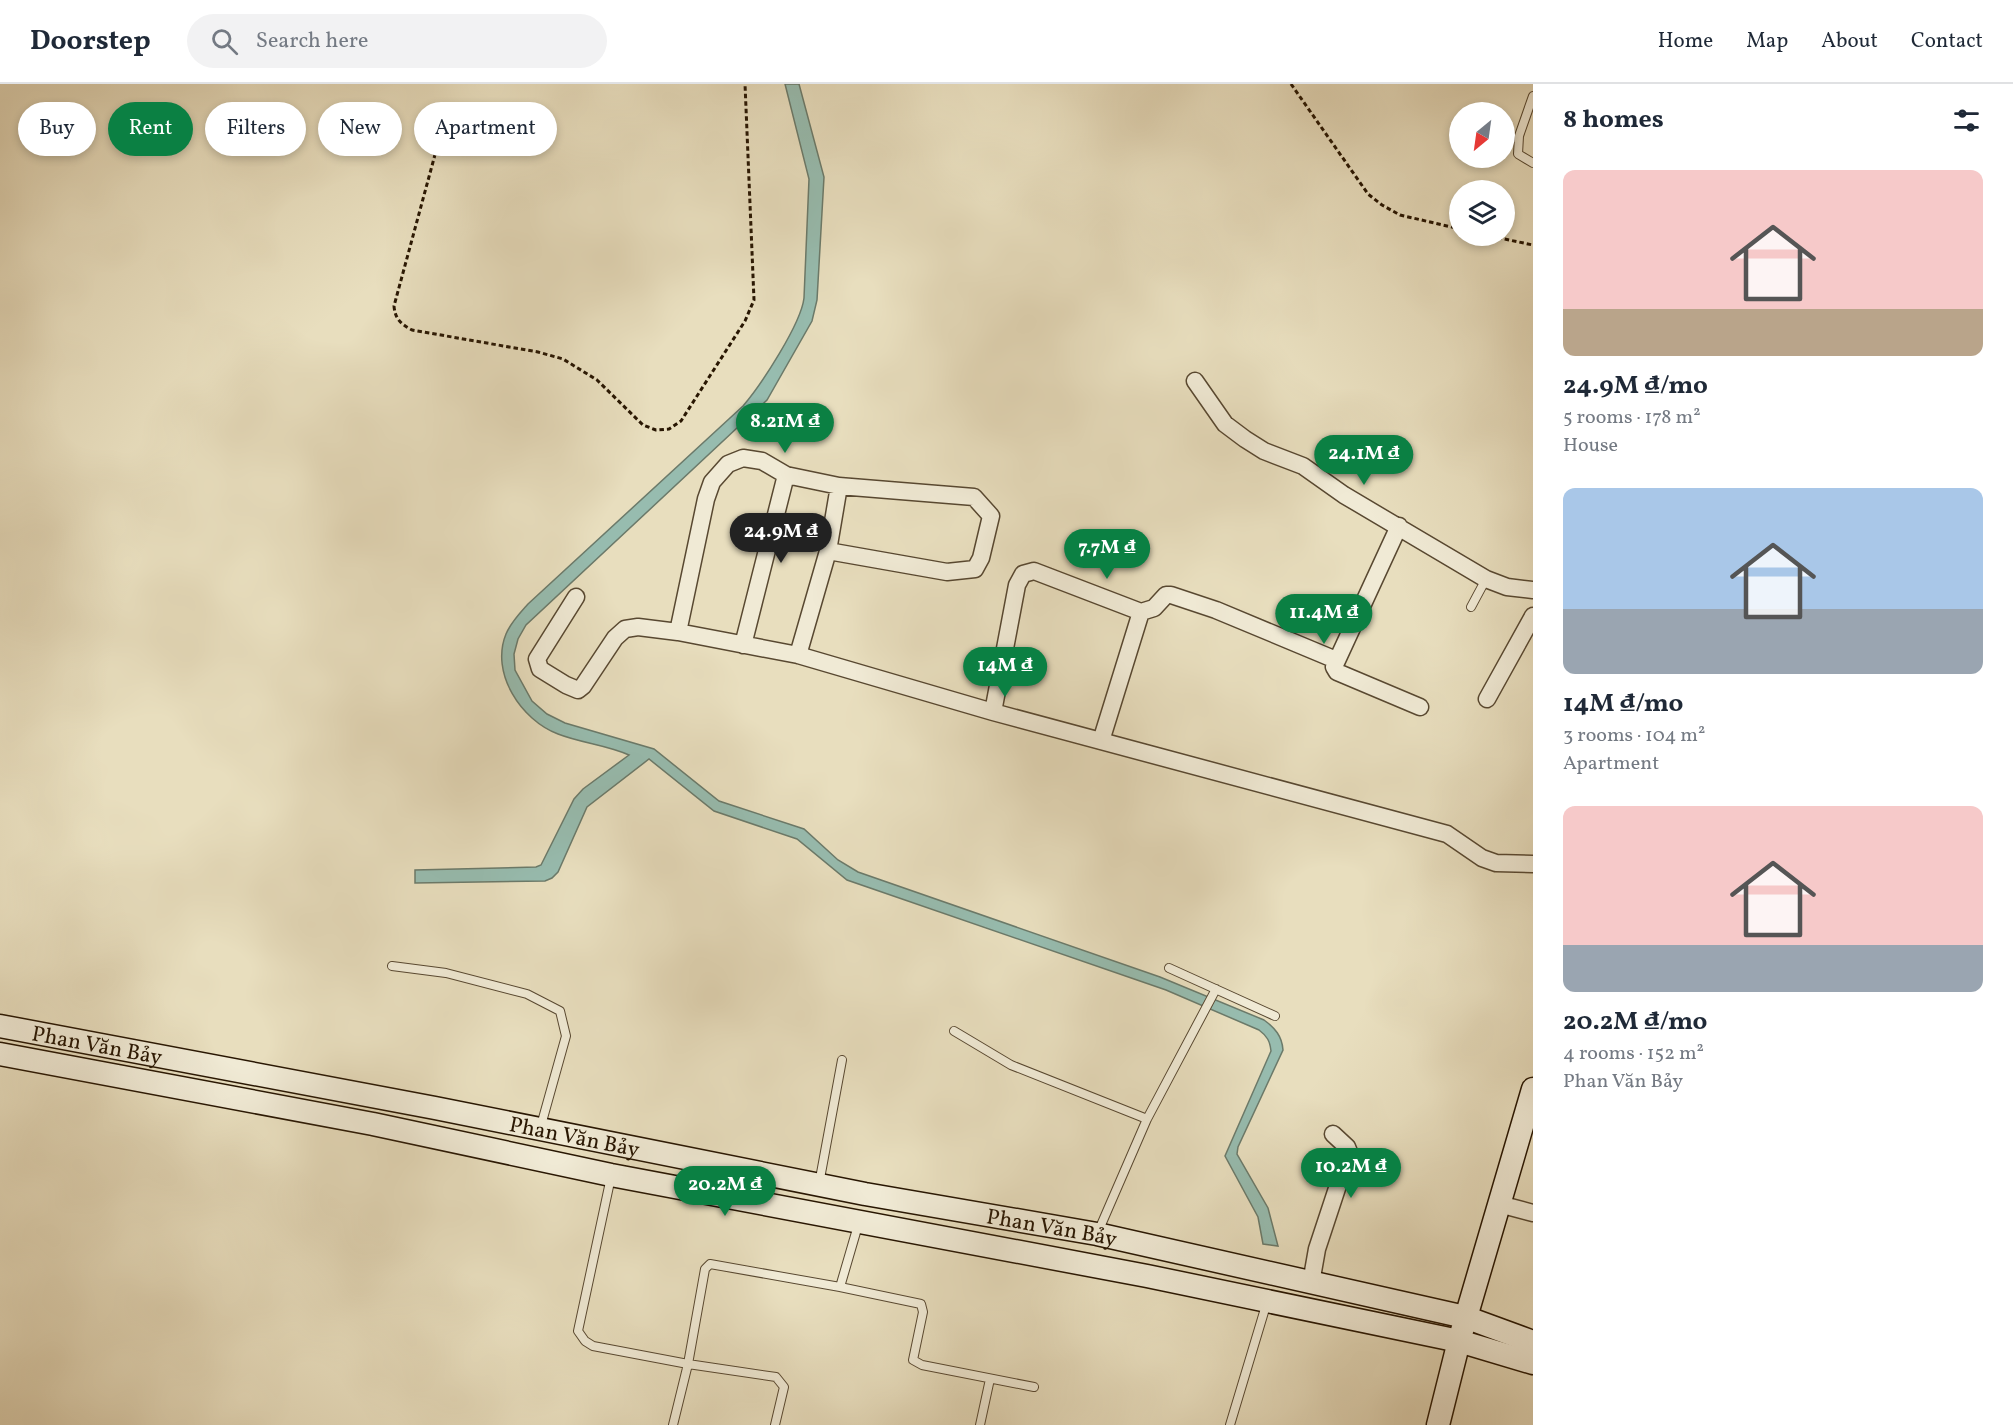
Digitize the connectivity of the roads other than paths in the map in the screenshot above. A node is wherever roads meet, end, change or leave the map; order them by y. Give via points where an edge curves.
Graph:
1 (1533, 98) edge
2 (1533, 163) edge
3 (1195, 381) dead end
4 (786, 475) junction
5 (839, 486) junction
6 (1399, 526) junction
7 (828, 551) junction
8 (1486, 579) junction
9 (1533, 590) edge
10 (576, 597) dead end
11 (1471, 607) dead end
12 (1141, 612) junction
13 (1533, 616) edge
14 (678, 632) junction
15 (743, 645) junction
16 (798, 655) junction
17 (1336, 660) junction
18 (1486, 699) dead end
19 (1420, 706) dead end
20 (993, 712) junction
21 (1101, 741) junction
22 (1533, 864) edge
23 (392, 966) dead end
24 (1169, 968) dead end
25 (1214, 993) junction
26 (1275, 1016) dead end
27 (0, 1026) edge
28 (954, 1031) dead end
29 (0, 1054) edge
30 (842, 1060) dead end
31 (1533, 1089) edge
32 (1147, 1119) junction
33 (540, 1129) junction
34 (1333, 1134) dead end
35 (611, 1175) junction
36 (819, 1184) junction
37 (865, 1194) junction
38 (1499, 1204) junction
39 (1533, 1213) edge
40 (859, 1222) junction
41 (1097, 1234) junction
42 (1311, 1283) junction
43 (840, 1287) junction
44 (1267, 1301) junction
45 (1466, 1317) junction
46 (1458, 1341) junction
47 (1533, 1342) edge
48 (1533, 1363) edge
49 (688, 1364) junction
50 (990, 1379) junction
51 (1034, 1387) dead end
52 (673, 1425) edge
53 (775, 1425) edge
54 (980, 1425) edge
55 (1230, 1425) edge
56 (1438, 1425) edge

1 - 2 lane via 1519,136 1518,154
3 - 6 street via 1225,424 1245,439 1303,466
4 - 5 street
4 - 14 street via 762,460 743,458 728,464 712,482
4 - 15 street
5 - 7 street
5 - 7 street via 974,497 991,516 975,569 947,572
6 - 8 street
6 - 17 street
7 - 16 street
8 - 9 street via 1507,587
8 - 11 lane
10 - 14 street via 537,659 540,669 578,690 625,629
12 - 17 street via 1155,608 1166,595 1171,595
12 - 20 street via 1034,571 1023,574 1017,585
12 - 21 street
13 - 18 street
14 - 15 street
15 - 16 street
16 - 20 street
17 - 19 street via 1337,672
20 - 21 street
21 - 22 street via 1447,834 1482,858 1497,863
23 - 33 lane via 446,973 527,994 560,1011 566,1036
24 - 25 lane
25 - 26 lane
25 - 32 lane
27 - 33 main road, Phan Văn Bảy
28 - 32 lane via 1011,1065
29 - 35 main road, Phan Văn Bảy via 373,1124
30 - 36 lane
31 - 38 main road
32 - 41 lane
33 - 36 main road, Phan Văn Bảy
34 - 42 street via 1349,1152 1317,1249
35 - 40 main road, Phan Văn Bảy
35 - 49 lane via 578,1331 593,1346
36 - 37 main road, Phan Văn Bảy
37 - 40 main road
37 - 41 main road, Phan Văn Bảy
38 - 39 street
38 - 45 main road
40 - 43 lane
40 - 44 main road, Phan Văn Bảy
41 - 42 main road, Phan Văn Bảy
42 - 45 main road, Phan Văn Bảy
43 - 49 lane via 710,1264 705,1269
43 - 50 lane via 921,1304 923,1312 913,1360 931,1368
44 - 46 main road, Phan Văn Bảy
44 - 55 lane
45 - 46 main road
45 - 47 main road, Phan Văn Bảy
46 - 48 main road, Phan Văn Bảy
46 - 56 main road
49 - 52 lane
49 - 53 lane via 776,1377 784,1387
50 - 51 lane
50 - 54 lane

